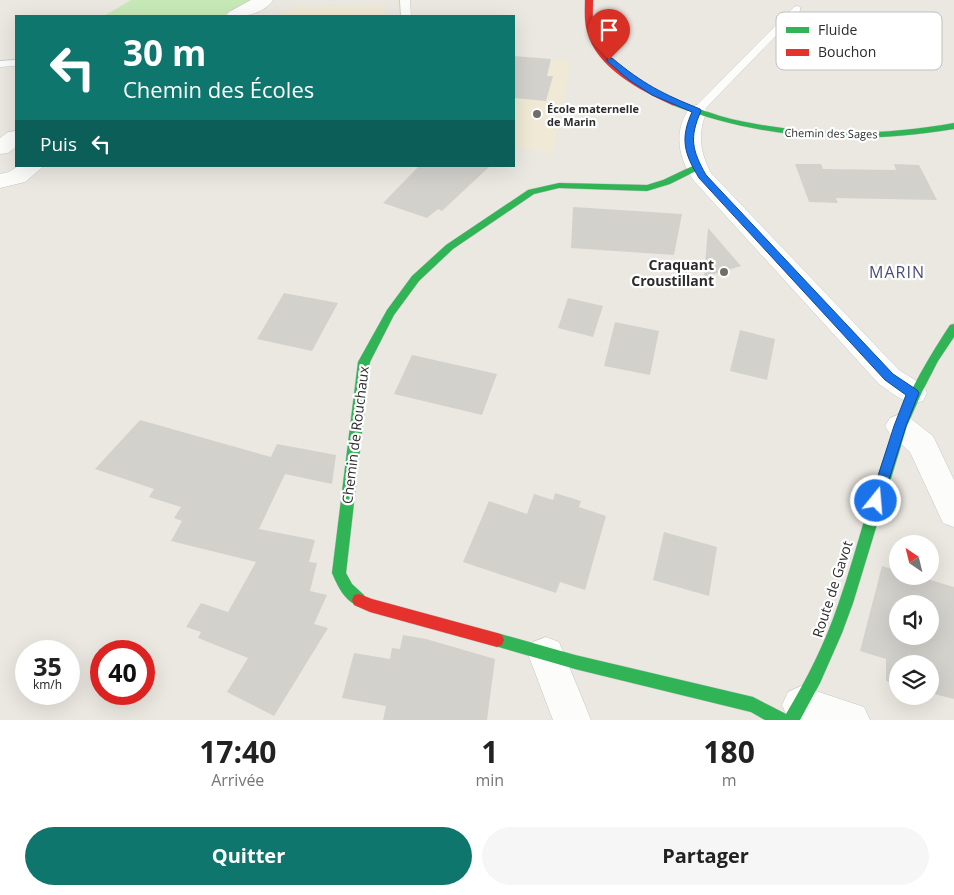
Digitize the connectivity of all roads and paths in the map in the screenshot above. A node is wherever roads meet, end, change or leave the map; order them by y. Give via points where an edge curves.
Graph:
1 (264, 0) edge
2 (405, 0) edge
3 (589, 0) edge
4 (797, 9) dead end
5 (794, 12) edge
6 (237, 15) edge
7 (406, 15) edge
8 (776, 30) edge
9 (15, 63) edge
10 (0, 64) edge
11 (697, 111) junction
12 (954, 126) edge
13 (15, 138) edge
14 (0, 148) edge
15 (32, 167) edge
16 (697, 167) junction
17 (0, 181) edge
18 (954, 328) edge
19 (913, 393) junction
20 (900, 426) junction
21 (954, 513) edge
22 (546, 654) junction
23 (791, 715) edge
24 (572, 720) edge
25 (851, 720) edge

1 - 6 street
2 - 7 lane
3 - 11 street, Chemin des Sages via 593,37 609,60 654,93
4 - 5 lane
8 - 11 lane
9 - 10 lane
11 - 12 street, Chemin des Sages via 744,126 837,135 914,132
11 - 16 street via 688,137
13 - 14 street
15 - 17 street via 17,177
16 - 19 street via 710,185 889,377
16 - 22 street, Chemin de Rouchaux via 664,184 645,188 563,185 531,192 425,268 378,334 364,362 339,562 343,584 354,597 370,605
18 - 19 street, Route de Gavot via 925,368
19 - 20 street, Route de Gavot
20 - 21 street via 922,445
20 - 23 street, Route de Gavot via 835,632 820,669
22 - 23 street, Chemin de Rouchaux
22 - 24 street
23 - 25 street

